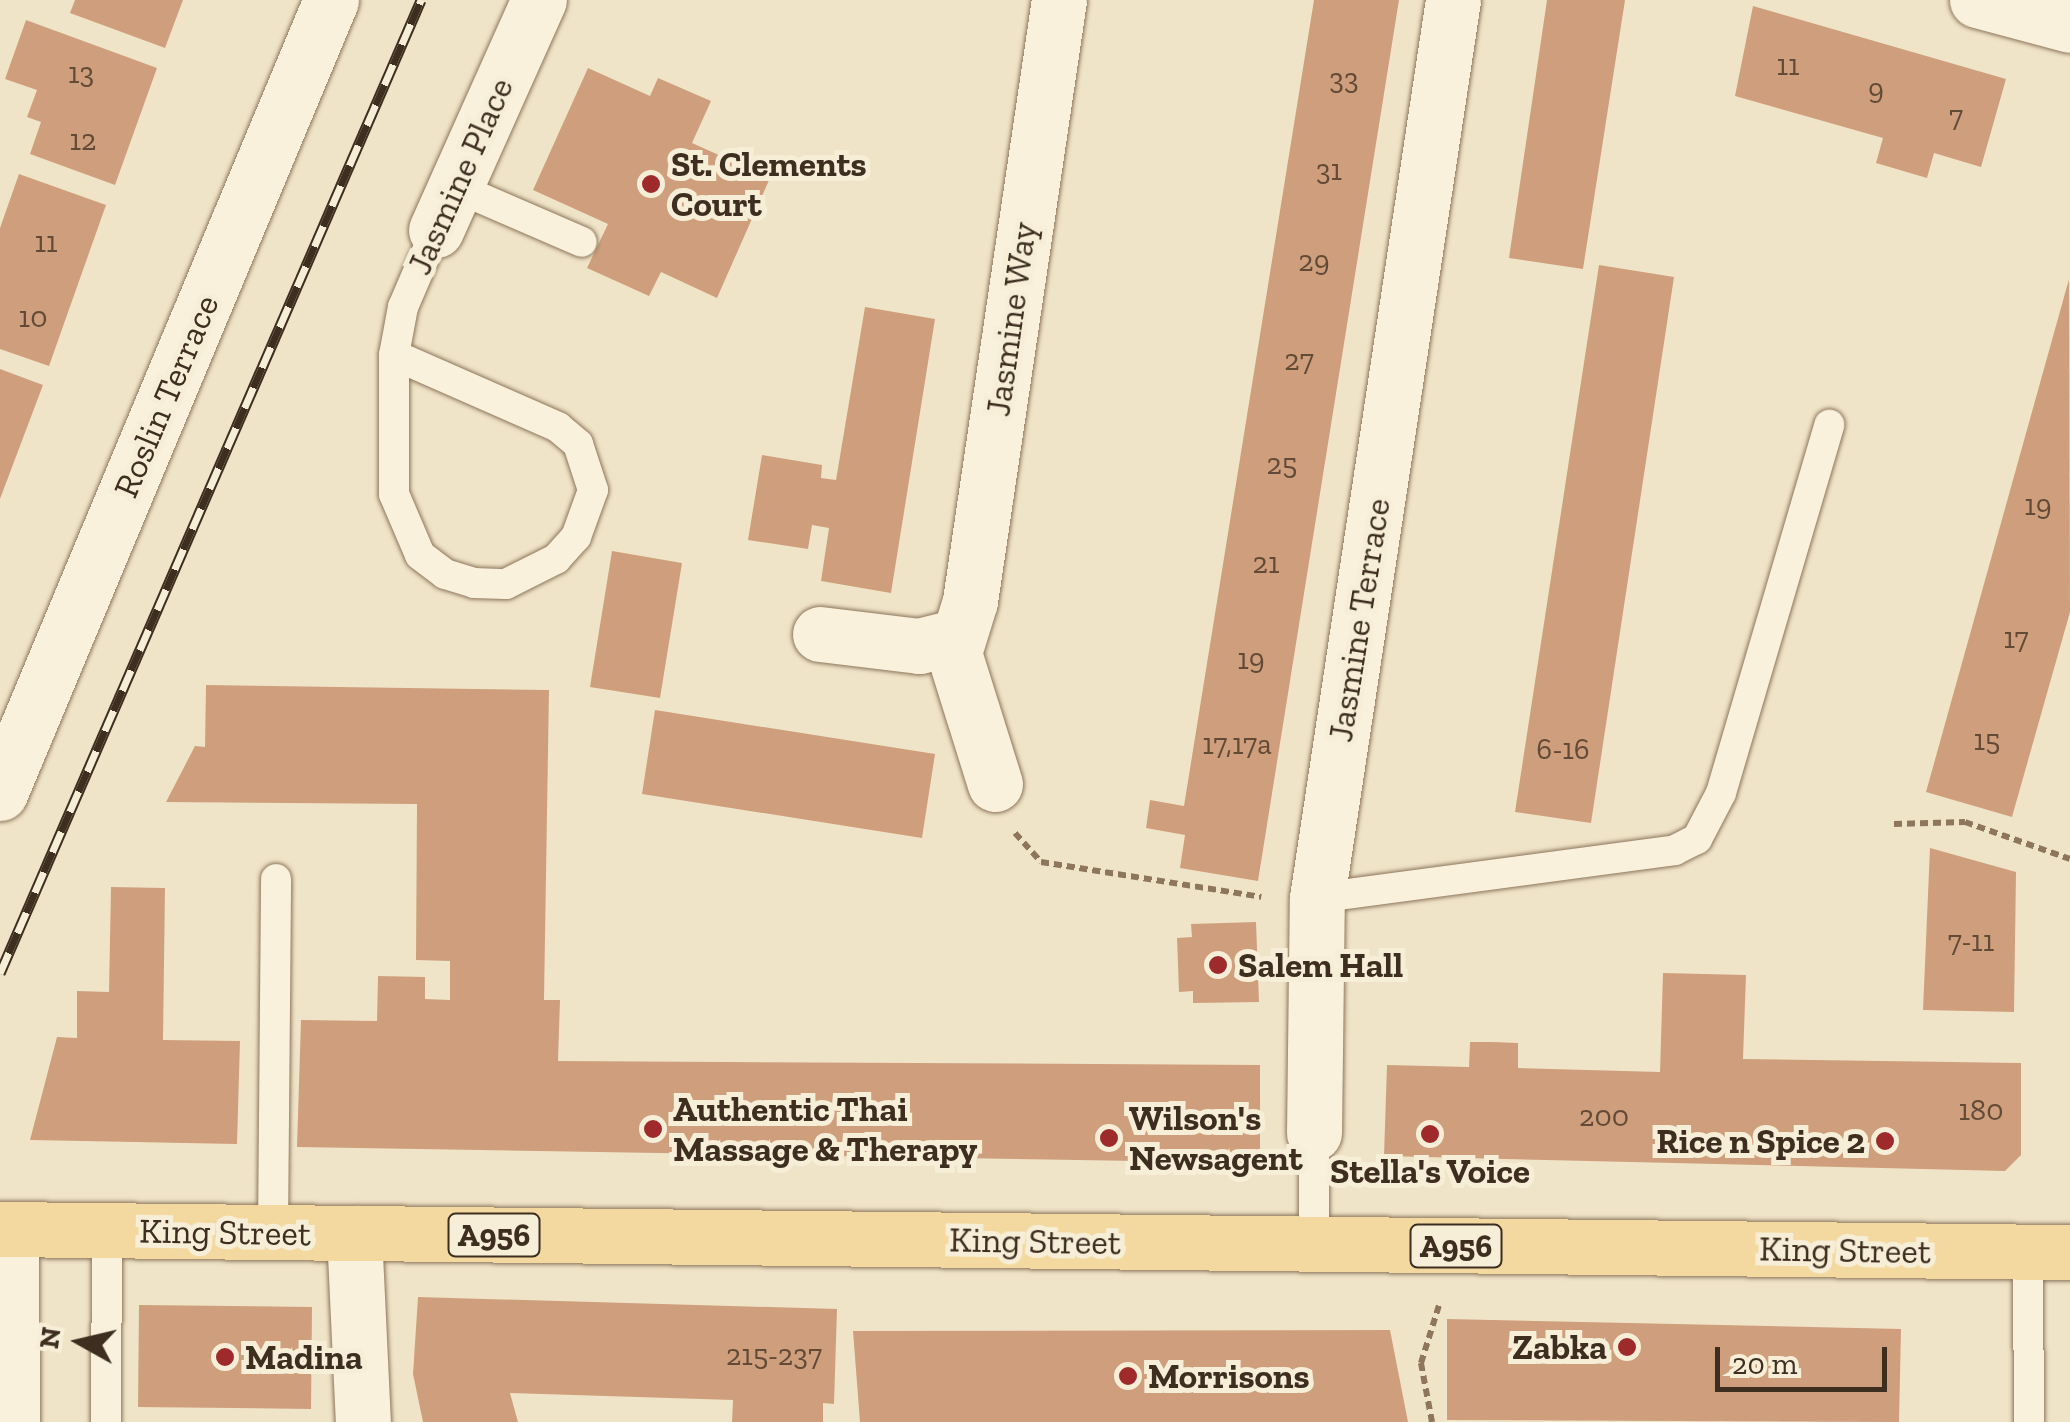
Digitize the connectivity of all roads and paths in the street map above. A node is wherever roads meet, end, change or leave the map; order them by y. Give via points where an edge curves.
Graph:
1 (332, 0) edge
2 (539, 0) edge
3 (1059, 0) edge
4 (1453, 0) edge
5 (1977, 0) edge
6 (2070, 25) edge
7 (445, 208) junction
8 (582, 242) dead end
9 (394, 355) junction
10 (1829, 425) dead end
11 (820, 634) dead end
12 (956, 637) junction
13 (995, 784) joint
14 (0, 792) edge
15 (1894, 824) dead end
16 (2070, 859) edge
17 (276, 879) dead end
18 (1317, 898) junction
19 (1314, 1133) joint
20 (5, 1229) edge
21 (107, 1230) junction
22 (273, 1232) junction
23 (354, 1233) junction
24 (1314, 1244) junction
25 (1446, 1246) junction
26 (2049, 1252) edge
27 (12, 1422) edge
28 (106, 1422) edge
29 (363, 1422) edge
30 (1432, 1422) edge
31 (2028, 1422) edge

1 - 14 street, Roslin Terrace
2 - 7 street, Jasmine Place
3 - 12 street, Jasmine Way via 970,601
4 - 18 street, Jasmine Terrace
5 - 6 street
7 - 8 lane
7 - 9 lane, Jasmine Place via 403,307
9 - 9 lane, Jasmine Place via 558,427 578,444 593,490 576,538 556,560 506,584 474,583 420,555 394,494
10 - 18 lane via 1714,815 1697,839 1675,850
11 - 12 street via 919,646
12 - 13 street, Jasmine Way via 960,687
13 - 18 path via 1017,838 1041,862 1256,897
15 - 16 path via 1965,822
17 - 22 lane
18 - 19 street, Jasmine Terrace
19 - 24 lane, Jasmine Terrace
20 - 21 main road, King Street / A956
20 - 27 street
21 - 22 main road, King Street / A956
21 - 28 lane
22 - 23 main road, King Street / A956
23 - 24 main road, King Street / A956
23 - 29 street
24 - 25 main road, King Street / A956
25 - 26 main road, King Street / A956
25 - 30 path via 1446,1290 1421,1364
26 - 31 lane

